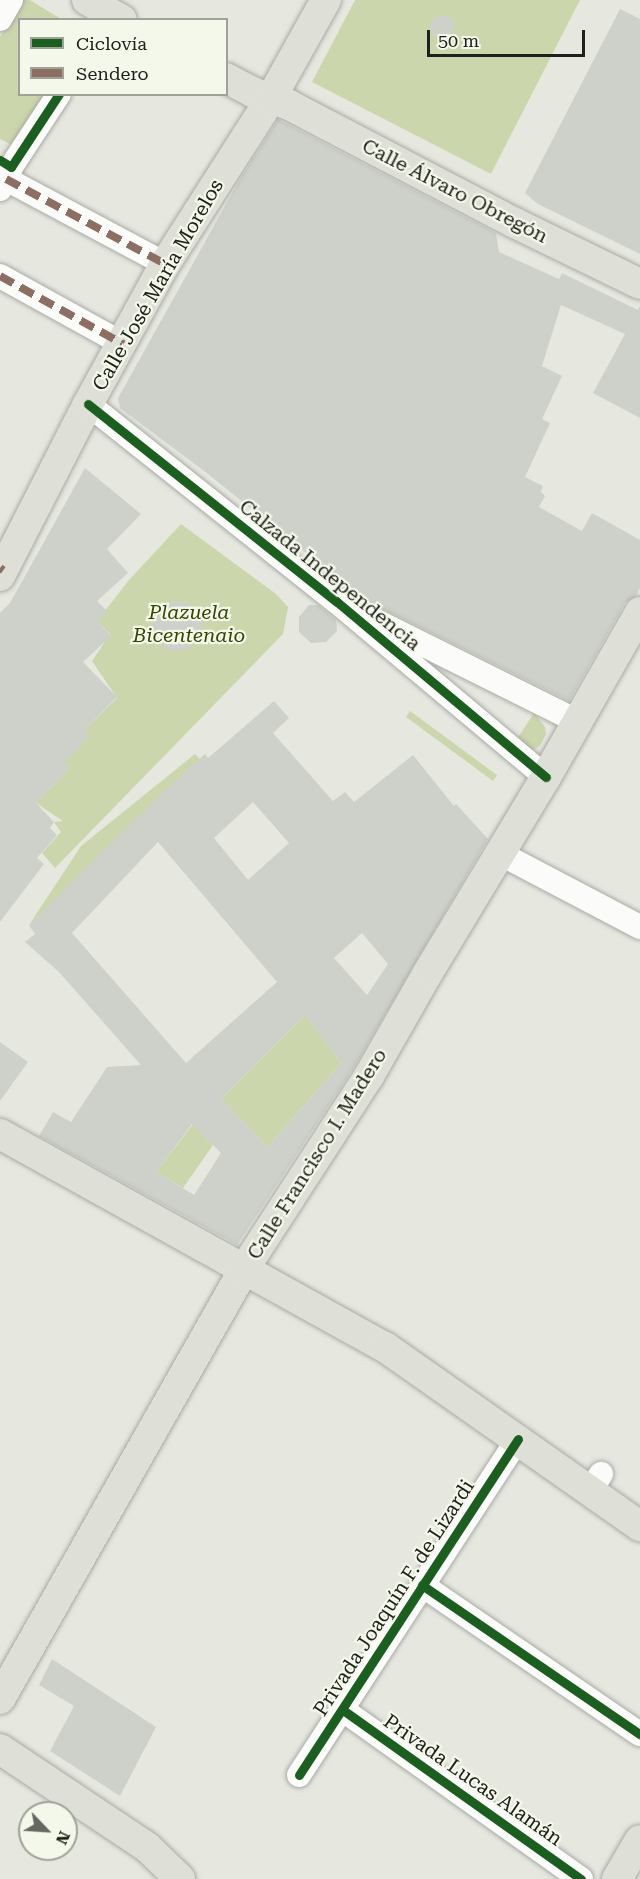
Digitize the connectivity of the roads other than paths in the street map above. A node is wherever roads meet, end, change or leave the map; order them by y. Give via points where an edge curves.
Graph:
1 (11, 0) edge
2 (326, 0) edge
3 (0, 19) edge
4 (228, 79) edge
5 (58, 96) edge
6 (270, 100) junction
7 (4, 174) edge
8 (165, 264) junction
9 (0, 276) edge
10 (640, 284) edge
11 (123, 344) junction
12 (88, 404) junction
13 (1, 571) edge
14 (336, 601) junction
15 (640, 612) edge
16 (577, 721) junction
17 (546, 777) junction
18 (501, 854) junction
19 (640, 927) edge
20 (0, 1134) edge
21 (244, 1269) junction
22 (518, 1439) junction
23 (640, 1526) edge
24 (422, 1585) junction
25 (0, 1699) edge
26 (343, 1710) junction
27 (640, 1734) edge
28 (0, 1749) edge
29 (299, 1775) dead end
30 (640, 1840) edge
31 (180, 1879) edge
32 (581, 1879) edge
33 (617, 1879) edge

1 - 3 street
2 - 6 main road, Calle José María Morelos
4 - 6 main road, Calle Álvaro Obregón
5 - 7 street
6 - 8 main road, Calle José María Morelos
6 - 10 main road, Calle Álvaro Obregón via 289,105
7 - 8 street
8 - 11 main road, Calle José María Morelos
9 - 11 street
11 - 12 main road, Calle José María Morelos
12 - 13 main road, Calle José María Morelos
12 - 14 street, Calzada Independencia
14 - 16 street, Calzada Independencia
14 - 17 street, Calzada Independencia
15 - 16 main road, Calle Francisco I. Madero
16 - 17 main road, Calle Francisco I. Madero
17 - 18 main road, Calle Francisco I. Madero
18 - 19 street
18 - 21 main road, Calle Francisco I. Madero via 369,1076
20 - 21 main road
21 - 22 main road via 385,1347
21 - 25 main road, Calle Francisco I. Madero
22 - 23 main road via 596,1482
22 - 24 street, Privada Joaquín F. de Lizardi
24 - 26 street, Privada Joaquín F. de Lizardi
24 - 27 street
26 - 29 street, Privada Joaquín F. de Lizardi
26 - 32 street, Privada Lucas Alamán
28 - 31 main road via 147,1847
30 - 33 main road

